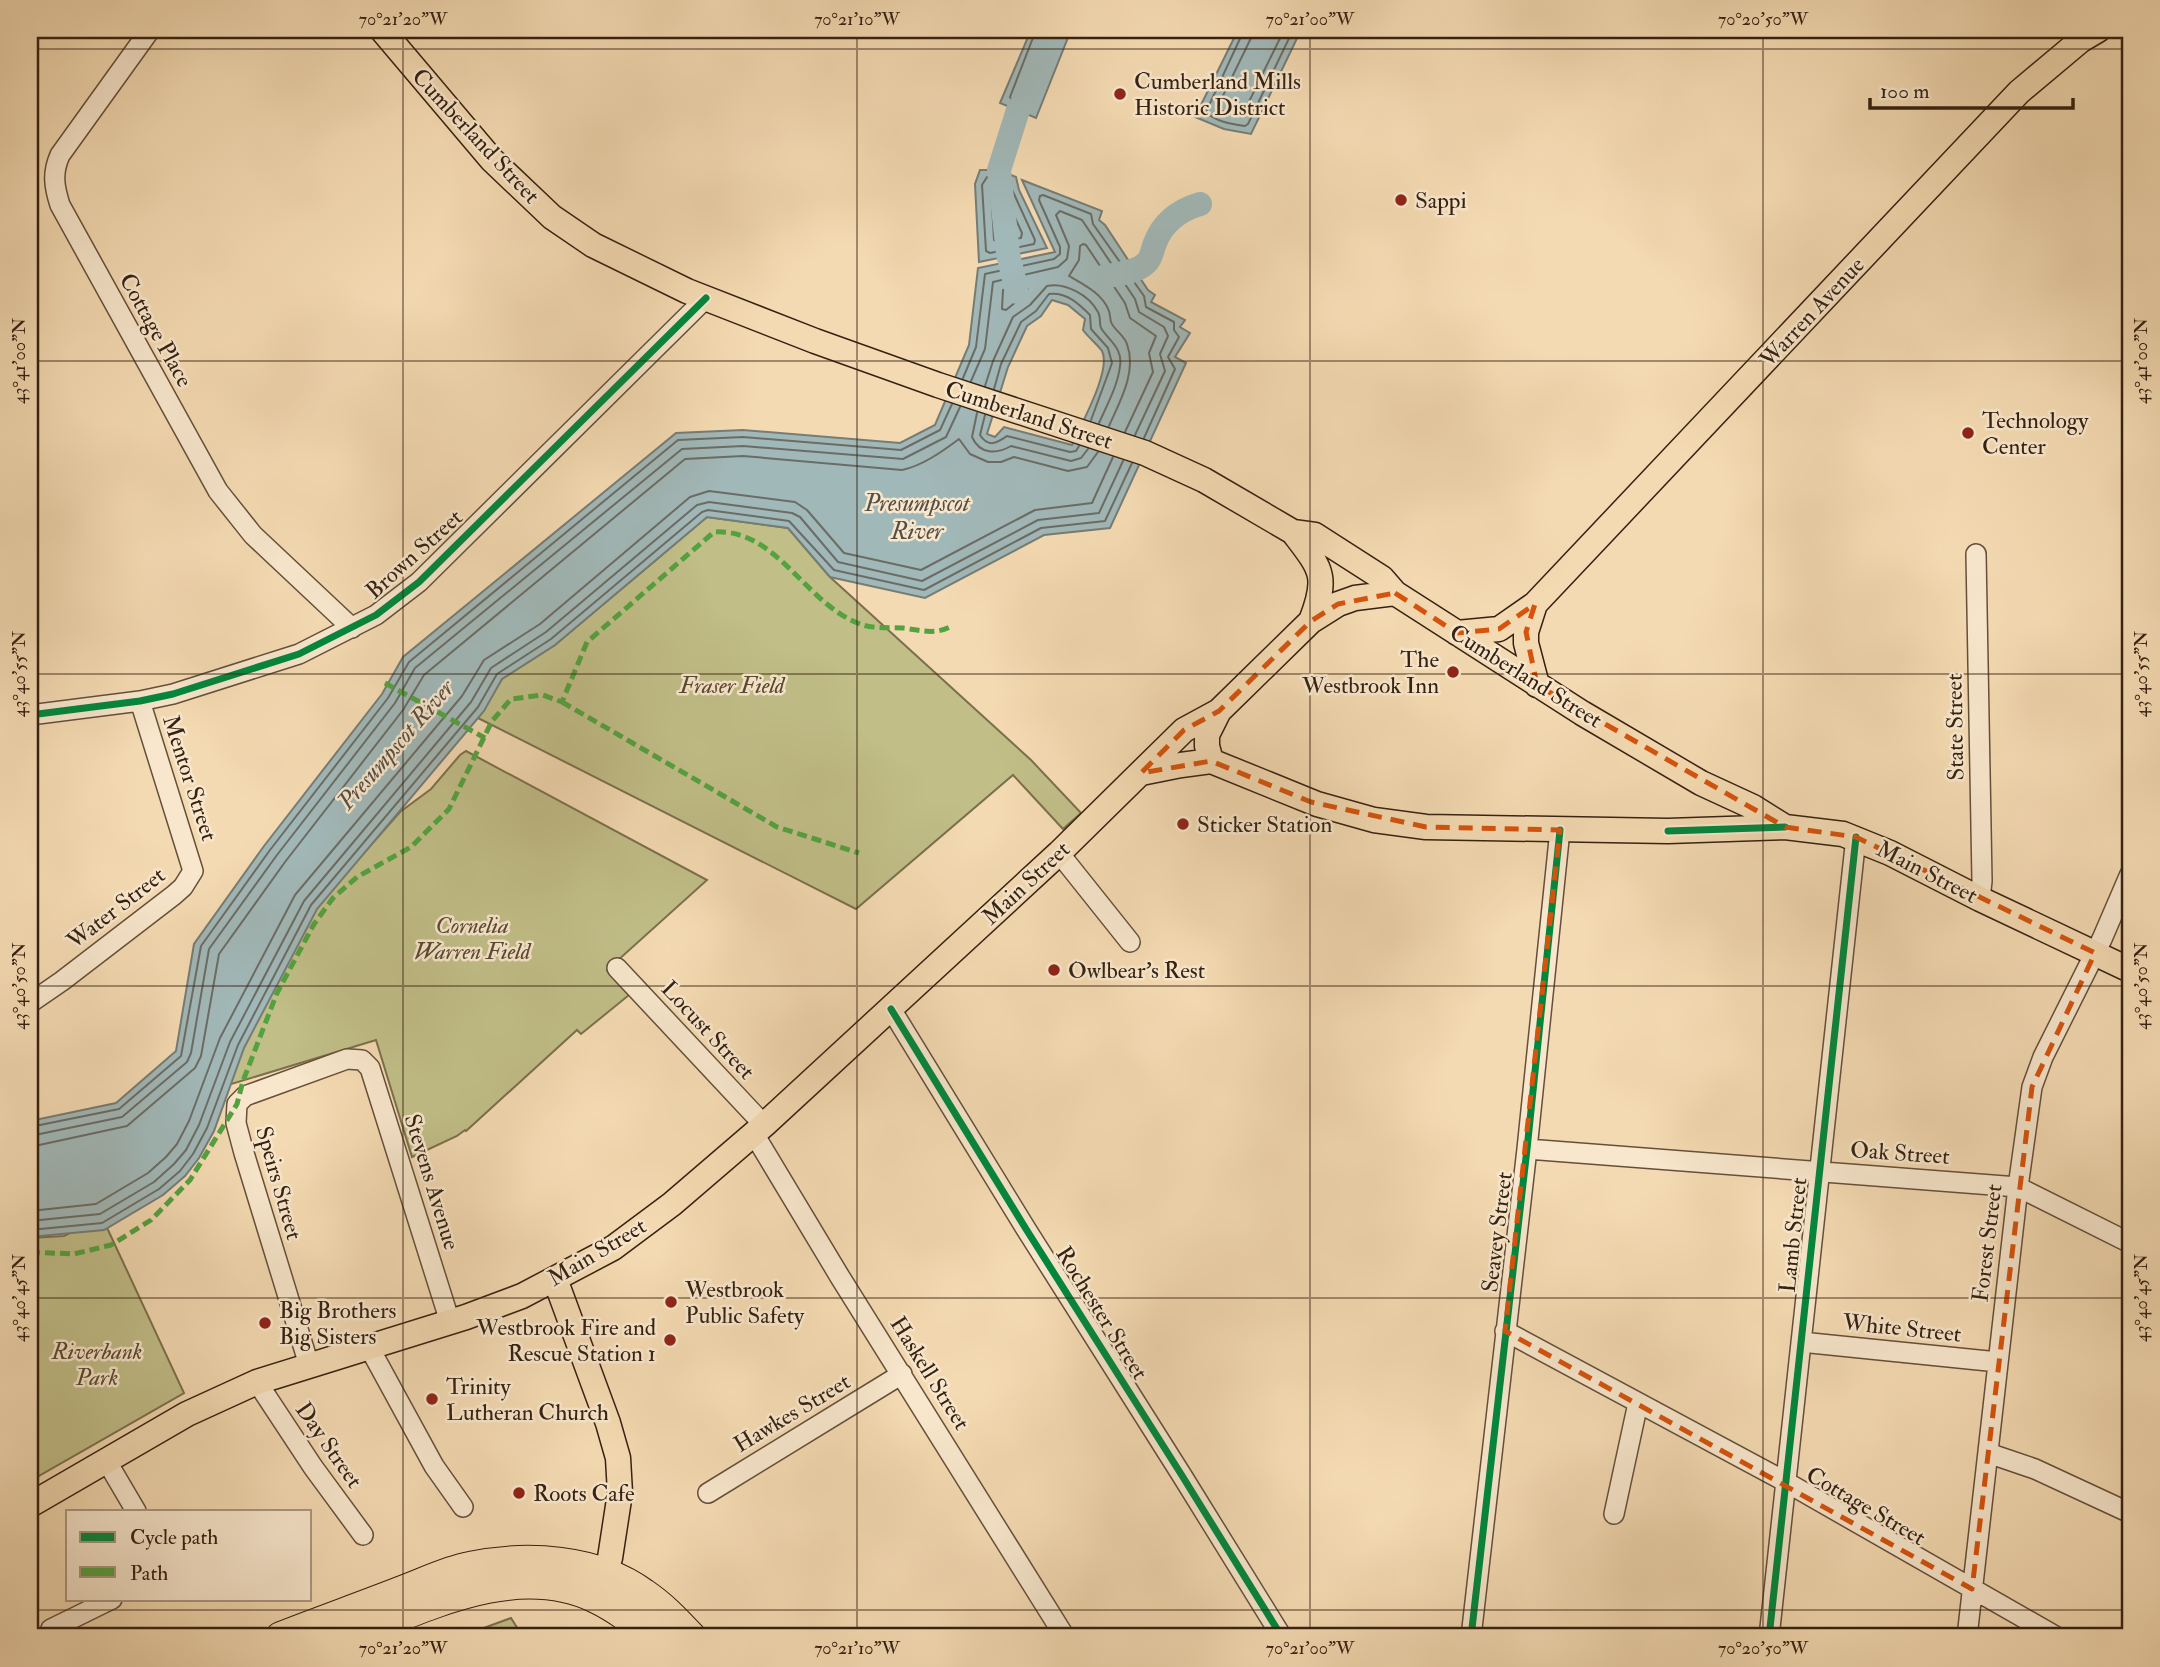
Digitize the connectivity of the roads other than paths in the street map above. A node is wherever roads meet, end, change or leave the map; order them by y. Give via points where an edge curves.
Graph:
1 (150, 30) edge
2 (382, 30) edge
3 (2098, 30) edge
4 (706, 298) junction
5 (1293, 532) junction
6 (1976, 554) dead end
7 (1395, 593) junction
8 (1535, 604) junction
9 (1311, 621) junction
10 (352, 628) junction
11 (1457, 633) junction
12 (1537, 685) junction
13 (139, 701) junction
14 (1219, 711) junction
15 (30, 715) edge
16 (1211, 761) junction
17 (1141, 773) junction
18 (1700, 783) junction
19 (1785, 827) junction
20 (1560, 830) junction
21 (1668, 831) junction
22 (1856, 838) junction
23 (1059, 853) junction
24 (193, 870) joint
25 (2130, 874) edge
26 (1980, 899) junction
27 (1130, 942) dead end
28 (2095, 953) junction
29 (617, 968) dead end
30 (2130, 970) edge
31 (30, 1003) edge
32 (891, 1009) junction
33 (362, 1060) joint
34 (759, 1130) junction
35 (1527, 1149) junction
36 (1819, 1171) junction
37 (2018, 1187) junction
38 (2130, 1243) edge
39 (555, 1279) junction
40 (450, 1322) junction
41 (1505, 1331) junction
42 (1801, 1342) junction
43 (369, 1347) junction
44 (1998, 1362) junction
45 (309, 1365) junction
46 (902, 1374) junction
47 (257, 1382) junction
48 (1638, 1403) junction
49 (1989, 1453) junction
50 (106, 1460) junction
51 (1786, 1482) junction
52 (708, 1493) dead end
53 (30, 1505) edge
54 (463, 1507) dead end
55 (135, 1510) edge
56 (2130, 1513) edge
57 (1614, 1514) dead end
58 (363, 1535) dead end
59 (600, 1585) junction
60 (1972, 1589) junction
61 (110, 1600) edge
62 (51, 1629) dead end
63 (281, 1637) edge
64 (348, 1637) edge
65 (654, 1637) edge
66 (691, 1637) edge
67 (1066, 1637) edge
68 (1282, 1637) edge
69 (1471, 1637) edge
70 (1769, 1637) edge
71 (1967, 1637) edge
72 (2057, 1637) edge

1 - 10 street, Cottage Place via 60,155 53,171 60,205 218,491 253,535
2 - 4 main road, Cumberland Street via 492,160 552,217 593,245
3 - 8 main road, Warren Avenue via 2019,92
4 - 5 main road, Cumberland Street via 938,385 1146,453 1204,480
4 - 10 street, Brown Street via 418,582
5 - 7 main road, Cumberland Street via 1315,535 1382,578
5 - 9 main road via 1321,573 1320,597
6 - 26 street, State Street
7 - 9 main road via 1347,601
7 - 11 main road, Cumberland Street
8 - 11 main road, Warren Avenue via 1499,629
8 - 12 main road, Warren Avenue via 1526,643
9 - 14 main road
10 - 13 street, Brown Street via 299,654 206,685
11 - 12 main road, Cumberland Street
12 - 18 main road, Cumberland Street
13 - 15 street, Brown Street
13 - 24 street, Mentor Street
14 - 16 main road via 1208,734
14 - 17 main road, Main Street via 1184,730
16 - 17 main road
16 - 20 main road, Main Street via 1317,804 1374,820 1426,827
17 - 23 main road, Main Street
18 - 19 main road, Cumberland Street
18 - 21 main road via 1710,806 1704,816
19 - 21 main road, Main Street
19 - 22 main road, Main Street
20 - 21 main road, Main Street
20 - 35 street, Seavey Street
22 - 26 main road, Main Street
22 - 36 street, Lamb Street
23 - 27 street
23 - 32 main road, Main Street
24 - 31 street, Water Street via 174,895
25 - 28 street, Forest Street
26 - 28 main road, Main Street
28 - 30 main road, Main Street
28 - 37 street, Forest Street via 2032,1087
29 - 34 street, Locust Street
32 - 34 main road, Main Street
32 - 68 street, Rochester Street
33 - 40 street, Stevens Avenue via 370,1068
33 - 45 street, Speirs Street via 347,1059 279,1082 237,1104 236,1124
34 - 39 main road, Main Street via 613,1248
34 - 46 street, Haskell Street via 840,1278
35 - 36 street, Oak Street
35 - 41 street, Seavey Street
36 - 37 street, Oak Street
36 - 42 street, Lamb Street
37 - 38 street, Oak Street
37 - 44 street, Forest Street
39 - 40 main road, Main Street
39 - 59 main road via 618,1458 620,1493 610,1558
40 - 43 main road, Main Street
41 - 48 street, Cottage Street
41 - 69 street, Seavey Street
42 - 44 street, White Street
42 - 51 street, Lamb Street
43 - 45 main road, Main Street
43 - 54 street via 433,1466
44 - 49 street, Forest Street
45 - 47 main road, Main Street
46 - 52 street, Hawkes Street
46 - 67 street, Haskell Street
47 - 50 main road, Main Street via 187,1414
47 - 58 street, Day Street
48 - 51 street, Cottage Street
48 - 57 street
49 - 56 street
49 - 60 street, Forest Street
50 - 53 main road, Main Street
50 - 55 street
51 - 60 street, Cottage Street
51 - 70 street, Lamb Street
59 - 63 highway via 554,1562 507,1561 468,1567
59 - 64 highway via 575,1590 514,1584 475,1590
59 - 65 highway via 625,1615
59 - 66 highway via 642,1592
60 - 71 street, Forest Street
60 - 72 street, Cottage Street
61 - 62 street

